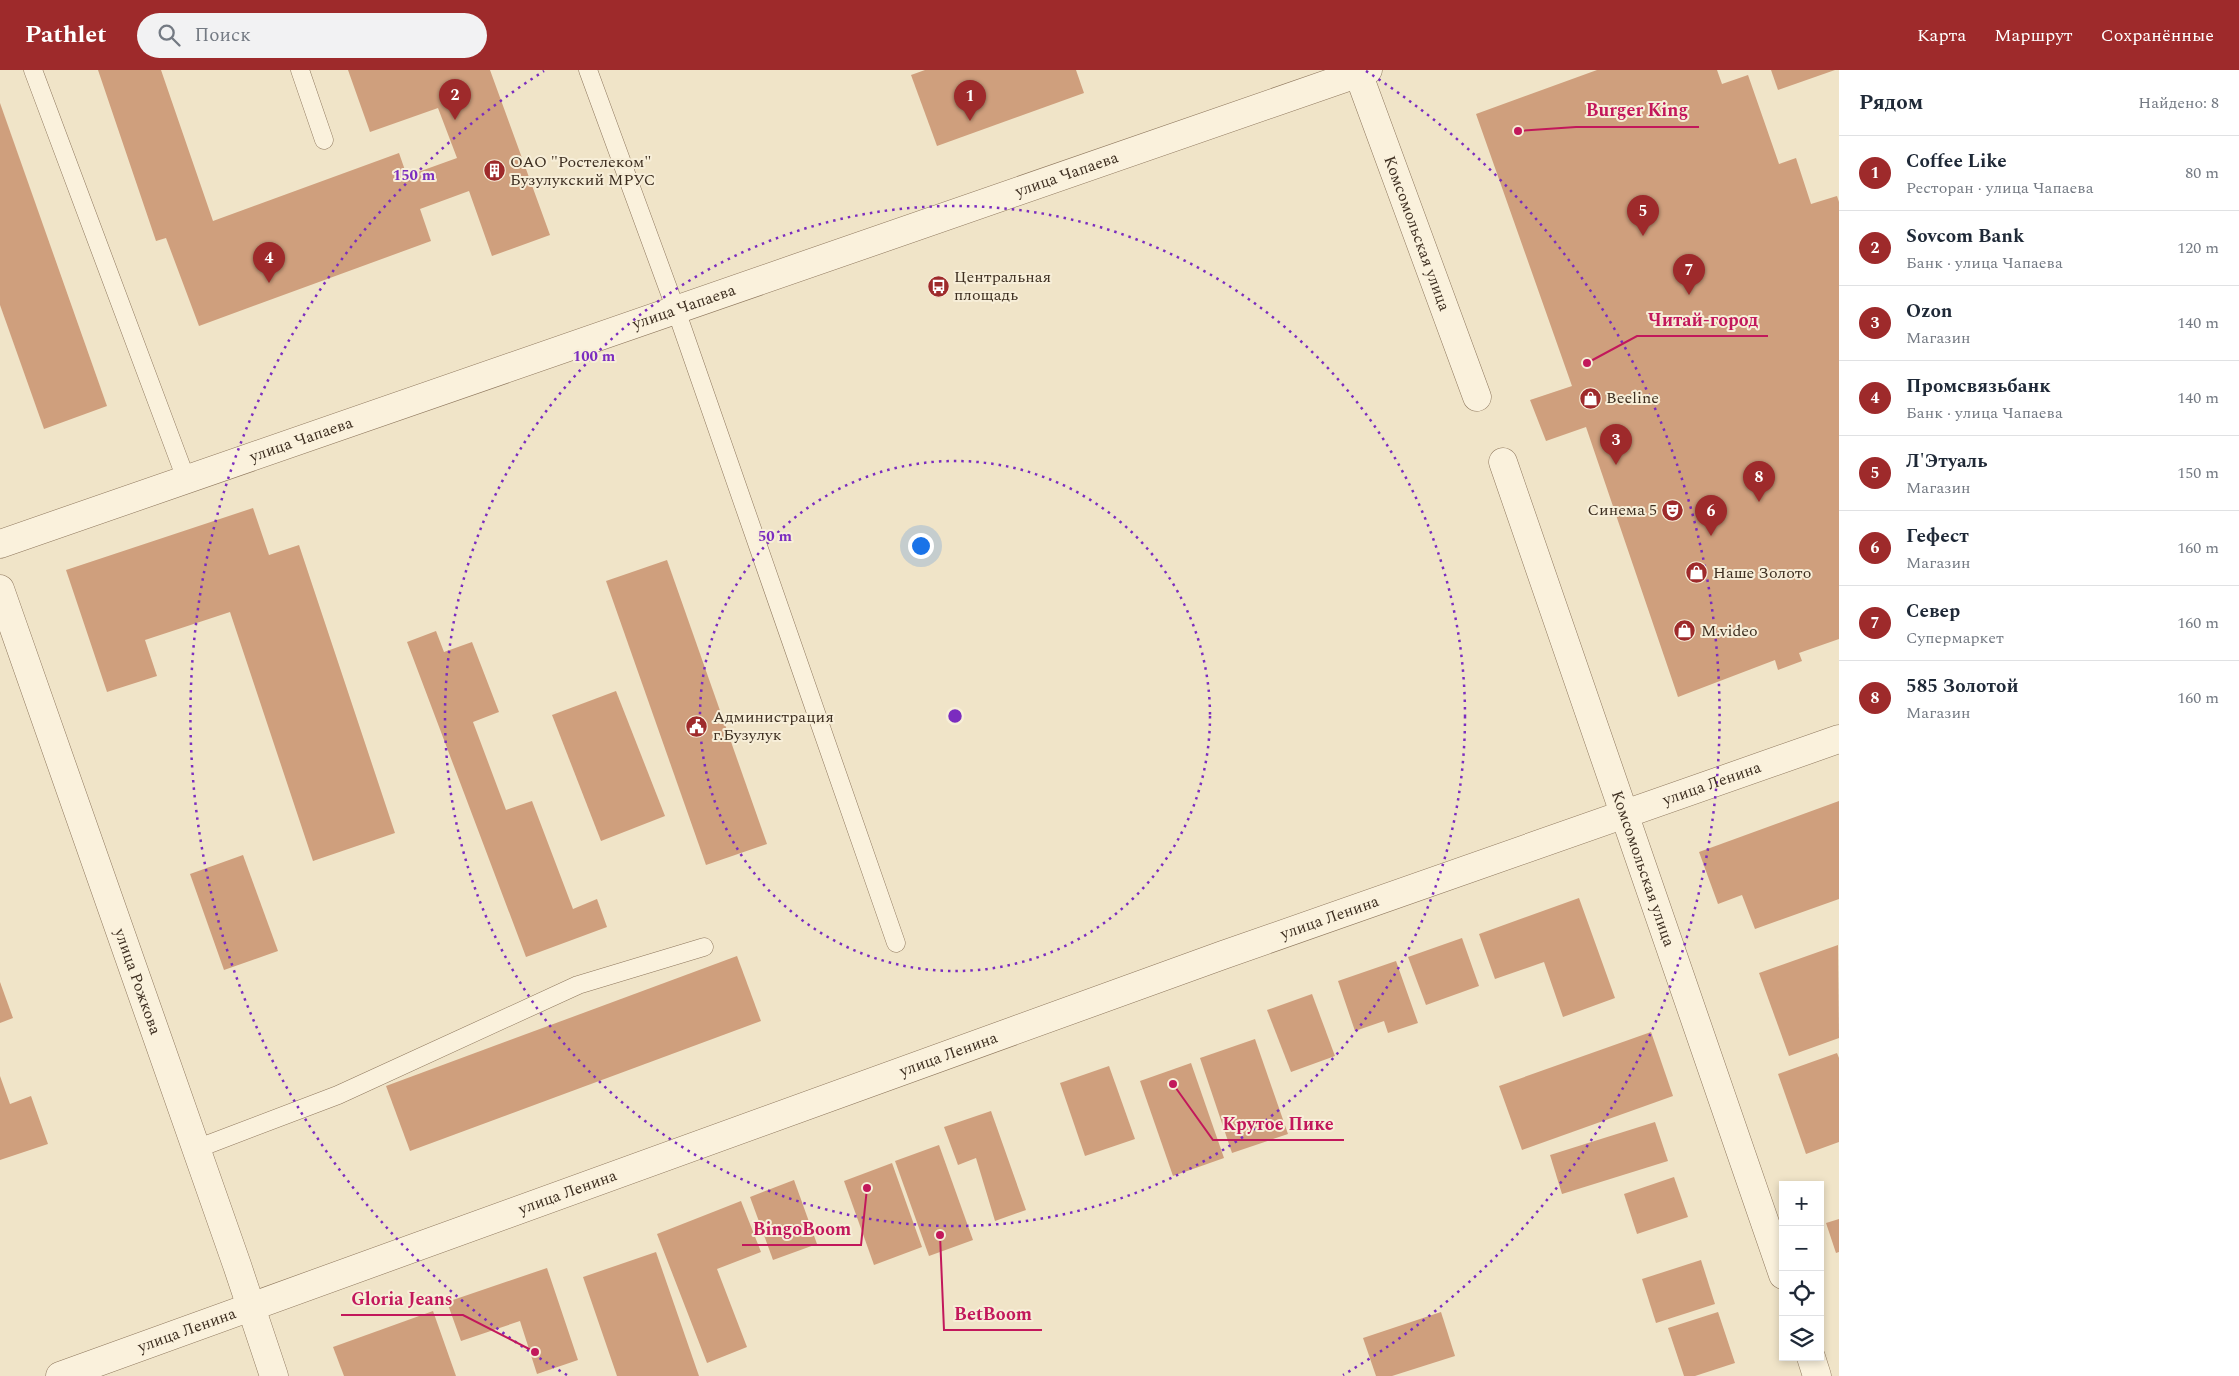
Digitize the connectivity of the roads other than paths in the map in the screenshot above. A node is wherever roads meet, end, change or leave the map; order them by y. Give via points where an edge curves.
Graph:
1 (33, 70) edge
2 (300, 70) edge
3 (588, 70) edge
4 (1361, 71) edge
5 (324, 140) dead end
6 (676, 310) junction
7 (1477, 397) dead end
8 (1503, 462) dead end
9 (186, 479) junction
10 (0, 544) edge
11 (0, 589) edge
12 (1839, 739) edge
13 (1625, 813) junction
14 (896, 943) dead end
15 (704, 947) dead end
16 (196, 1149) junction
17 (1782, 1271) edge
18 (251, 1307) junction
19 (1812, 1361) edge
20 (60, 1376) edge
21 (274, 1376) edge
22 (1818, 1376) edge

1 - 9 lane
2 - 5 lane
3 - 6 lane
4 - 6 street, улица Чапаева
4 - 7 street, Комсомольская улица
6 - 9 street, улица Чапаева
6 - 14 lane
8 - 13 street, Комсомольская улица
9 - 10 street, улица Чапаева
11 - 16 street, улица Рожкова
12 - 13 street, улица Ленина
13 - 17 street, Комсомольская улица
13 - 18 street, улица Ленина via 1223,954
15 - 16 lane via 578,984 338,1095
16 - 18 street, улица Рожкова
18 - 20 street, улица Ленина
18 - 21 street, улица Рожкова
19 - 22 street

